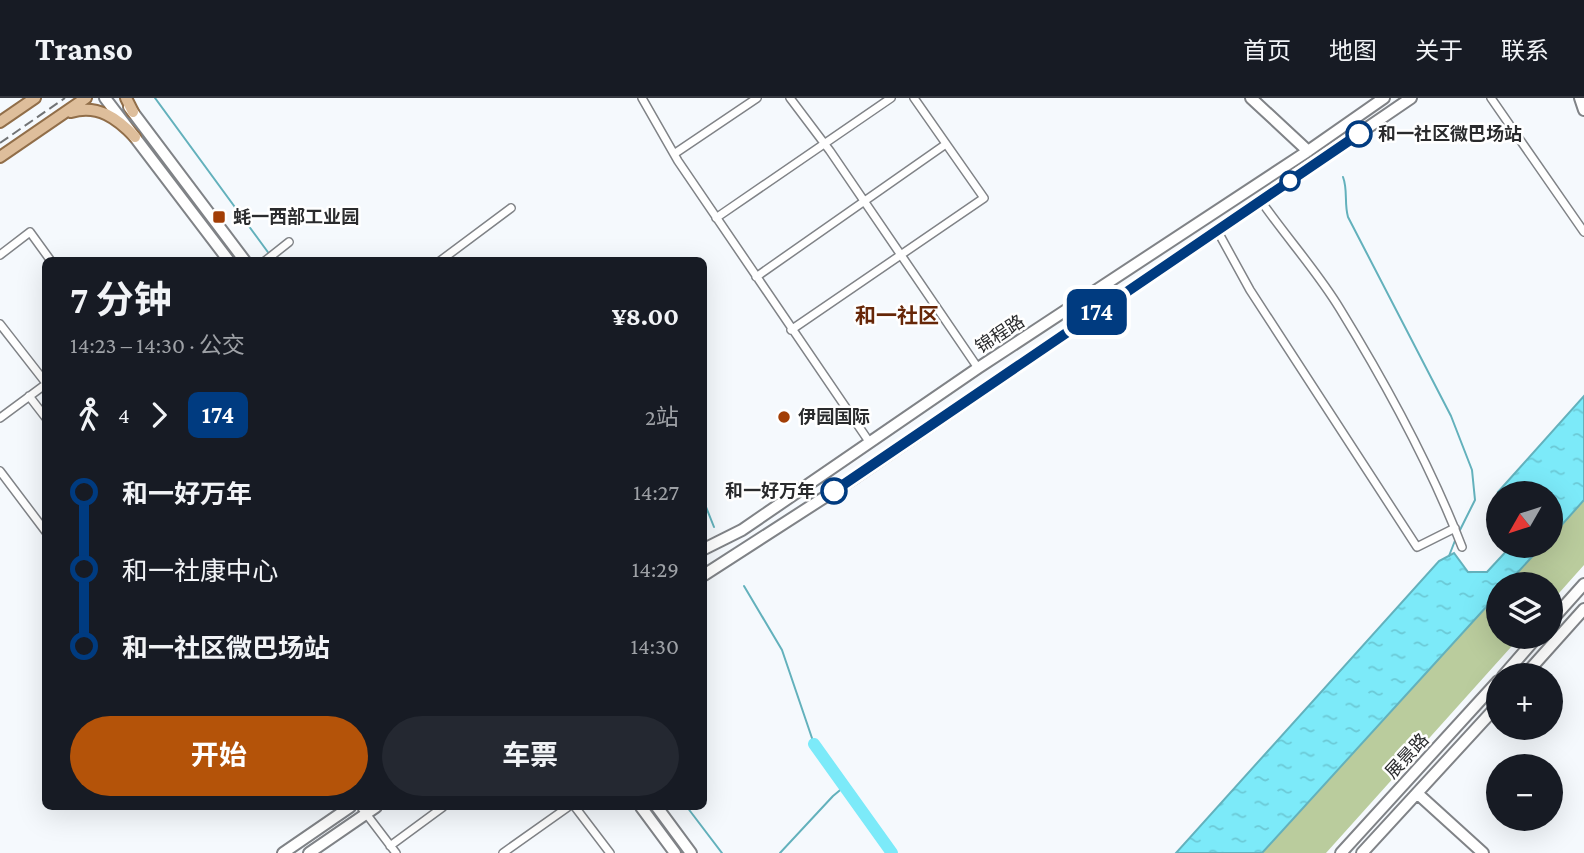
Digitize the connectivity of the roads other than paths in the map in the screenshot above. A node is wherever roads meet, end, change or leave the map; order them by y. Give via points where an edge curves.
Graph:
1 (35, 98) edge
2 (86, 98) edge
3 (105, 98) edge
4 (124, 98) edge
5 (642, 98) edge
6 (757, 98) edge
7 (790, 98) edge
8 (891, 98) edge
9 (914, 98) edge
10 (1251, 98) edge
11 (1384, 98) edge
12 (1411, 98) edge
13 (1491, 98) edge
14 (1580, 98) edge
15 (1584, 110) edge
16 (55, 119) junction
17 (0, 122) edge
18 (135, 137) junction
19 (825, 143) junction
20 (946, 144) junction
21 (1308, 151) junction
22 (674, 154) junction
23 (0, 157) edge
24 (1261, 201) junction
25 (865, 202) junction
26 (511, 208) dead end
27 (716, 218) junction
28 (1217, 230) junction
29 (1584, 232) edge
30 (289, 242) dead end
31 (0, 255) edge
32 (901, 255) junction
33 (48, 257) edge
34 (226, 257) edge
35 (242, 257) edge
36 (270, 257) edge
37 (445, 257) edge
38 (756, 277) junction
39 (0, 324) edge
40 (792, 330) junction
41 (983, 365) junction
42 (42, 378) edge
43 (1000, 378) junction
44 (42, 386) edge
45 (29, 396) junction
46 (42, 413) edge
47 (0, 418) edge
48 (870, 443) junction
49 (0, 471) edge
50 (42, 527) edge
51 (1455, 528) junction
52 (1462, 547) dead end
53 (707, 548) edge
54 (707, 573) edge
55 (1584, 584) edge
56 (1563, 607) edge
57 (1584, 609) edge
58 (1527, 649) edge
59 (1514, 663) edge
60 (1536, 663) edge
61 (1486, 694) edge
62 (1486, 718) edge
63 (1418, 794) junction
64 (346, 810) edge
65 (364, 810) edge
66 (439, 810) edge
67 (564, 810) edge
68 (577, 810) edge
69 (643, 810) edge
70 (659, 810) edge
71 (390, 846) junction
72 (283, 853) edge
73 (309, 853) edge
74 (396, 853) edge
75 (503, 853) edge
76 (610, 853) edge
77 (675, 853) edge
78 (691, 853) edge
79 (1341, 853) edge
80 (1362, 853) edge
81 (1483, 853) edge

1 - 17 main road
2 - 16 main road
3 - 18 main road
4 - 35 main road
5 - 22 street
6 - 22 street
7 - 19 street
8 - 19 street
9 - 20 street
10 - 21 main road
11 - 21 main road, 锦程路
12 - 24 main road, 锦程路
13 - 29 street
14 - 15 main road
16 - 18 main road via 73,111 96,110 116,119
16 - 23 main road
18 - 34 main road
19 - 25 street
19 - 27 street
20 - 25 street
20 - 32 street via 984,198
21 - 41 main road, 锦程路
22 - 27 street
24 - 28 main road, 锦程路
24 - 51 street via 1339,306
25 - 32 street
25 - 38 street
26 - 37 street
27 - 38 street
28 - 43 main road, 锦程路
28 - 51 street via 1250,290 1417,547
30 - 36 street
31 - 33 street via 30,232
32 - 40 street
32 - 41 street
38 - 40 street
39 - 42 street
40 - 48 street
41 - 43 main road
41 - 48 main road, 锦程路
43 - 54 main road, 锦程路
44 - 45 street
45 - 46 street
45 - 47 street
48 - 53 main road, 锦程路 via 742,530
49 - 50 street
51 - 52 street
55 - 56 main road
57 - 60 main road
58 - 59 main road
61 - 79 main road, 展景路
62 - 63 main road, 展景路
63 - 80 main road, 展景路
63 - 81 main road
64 - 72 main road
65 - 71 street
65 - 73 main road
66 - 71 street
67 - 75 street
68 - 76 street
69 - 77 main road
70 - 78 main road
71 - 74 street

